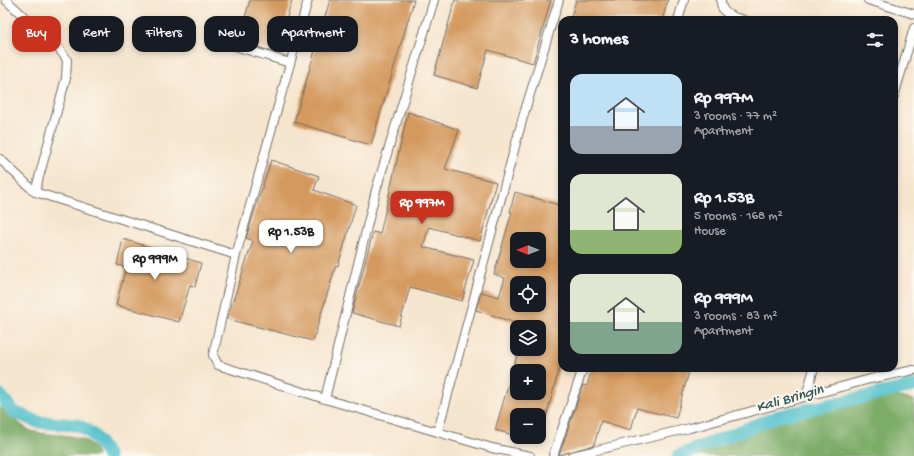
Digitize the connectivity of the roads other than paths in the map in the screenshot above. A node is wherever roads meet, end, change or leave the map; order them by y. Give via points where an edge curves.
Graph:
1 (6, 0) edge
2 (308, 0) edge
3 (434, 0) edge
4 (560, 0) edge
5 (684, 0) edge
6 (721, 0) edge
7 (868, 0) edge
8 (914, 14) edge
9 (679, 16) edge
10 (731, 16) edge
11 (914, 28) edge
12 (254, 52) edge
13 (290, 63) junction
14 (898, 82) edge
15 (0, 159) edge
16 (35, 192) junction
17 (236, 255) junction
18 (914, 370) edge
19 (582, 372) edge
20 (813, 372) edge
21 (806, 396) junction
22 (325, 399) junction
23 (438, 431) junction
24 (530, 456) edge
25 (553, 456) edge
26 (572, 456) edge

1 - 16 lane via 60,50 67,60 66,78
2 - 13 lane
3 - 22 lane via 376,190
4 - 23 lane via 523,117
5 - 9 lane
6 - 10 lane via 723,10
7 - 8 lane
11 - 14 lane
12 - 13 lane
13 - 17 lane
15 - 16 lane
16 - 17 lane
17 - 22 lane via 214,355 218,365
18 - 21 lane
19 - 25 lane
20 - 21 lane
21 - 26 lane via 690,428
22 - 23 lane
23 - 24 lane via 492,448

